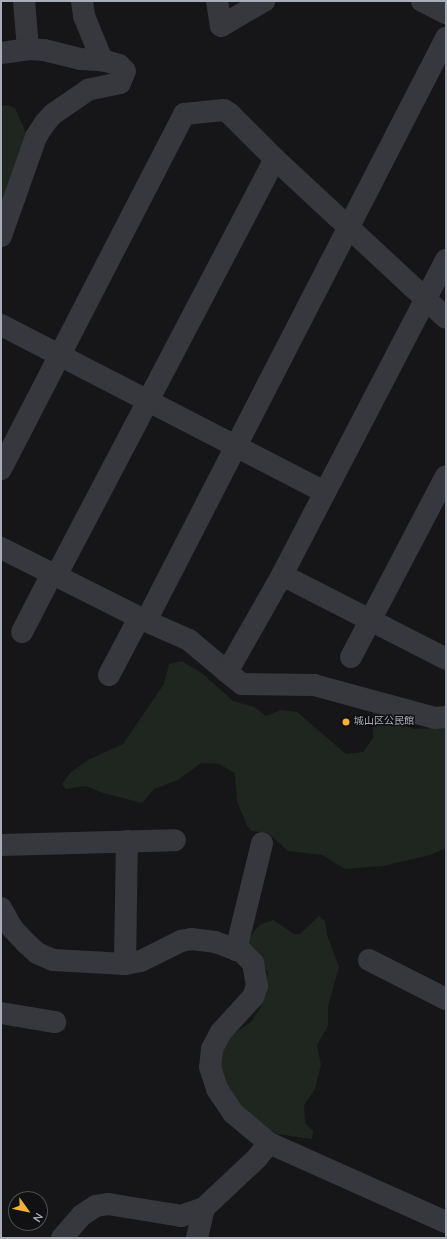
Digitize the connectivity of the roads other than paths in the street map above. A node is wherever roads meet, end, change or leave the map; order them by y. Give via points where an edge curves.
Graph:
1 (24, 1) edge
2 (82, 1) edge
3 (217, 1) edge
4 (264, 1) edge
5 (422, 1) edge
6 (446, 13) edge
7 (446, 38) edge
8 (28, 49) junction
9 (1, 53) edge
10 (102, 60) junction
11 (275, 158) junction
12 (348, 227) junction
13 (1, 236) edge
14 (446, 260) edge
15 (426, 299) junction
16 (446, 318) edge
17 (1, 325) edge
18 (58, 357) junction
19 (149, 400) junction
20 (237, 447) junction
21 (1, 469) edge
22 (446, 476) edge
23 (324, 492) junction
24 (1, 548) edge
25 (282, 574) junction
26 (54, 575) junction
27 (143, 620) junction
28 (371, 622) junction
29 (22, 632) dead end
30 (351, 657) dead end
31 (446, 659) edge
32 (227, 672) junction
33 (109, 675) dead end
34 (446, 717) edge
35 (174, 840) dead end
36 (127, 841) junction
37 (262, 843) dead end
38 (1, 845) edge
39 (1, 908) edge
40 (236, 950) junction
41 (369, 960) dead end
42 (125, 964) junction
43 (446, 998) edge
44 (1, 1013) edge
45 (54, 1022) dead end
46 (269, 1143) junction
47 (204, 1208) junction
48 (446, 1222) edge
49 (62, 1238) edge
50 (197, 1238) edge

1 - 8 street
2 - 10 street via 84,16
3 - 4 street via 221,26
5 - 6 street
7 - 12 street
8 - 9 street
8 - 10 street via 80,59
10 - 13 street via 120,65 125,71 124,77 114,86 88,90 45,122 36,137
11 - 12 street
11 - 18 street via 224,110 184,114
11 - 19 street
12 - 15 street
12 - 20 street
14 - 15 street
15 - 16 street
15 - 23 street
17 - 18 street
18 - 19 street
18 - 21 street
19 - 20 street
19 - 26 street
20 - 23 street
20 - 27 street
22 - 28 street
23 - 25 street
24 - 26 street
25 - 28 street
25 - 32 street
26 - 27 street
26 - 29 street
27 - 32 street via 189,640
27 - 33 street
28 - 30 street
28 - 31 street
32 - 34 street via 242,684 314,685 435,718
35 - 36 street
36 - 38 street
36 - 42 street
37 - 40 street
39 - 42 street via 12,928 37,953 53,960
40 - 42 street via 215,942 181,940 141,961
40 - 46 street via 253,963 257,986 253,997 221,1032 212,1049 210,1067 217,1089 233,1113
41 - 43 street
44 - 45 street
46 - 47 street via 257,1158
46 - 48 street
47 - 49 street via 181,1216 108,1204 96,1206 82,1215
47 - 50 street

